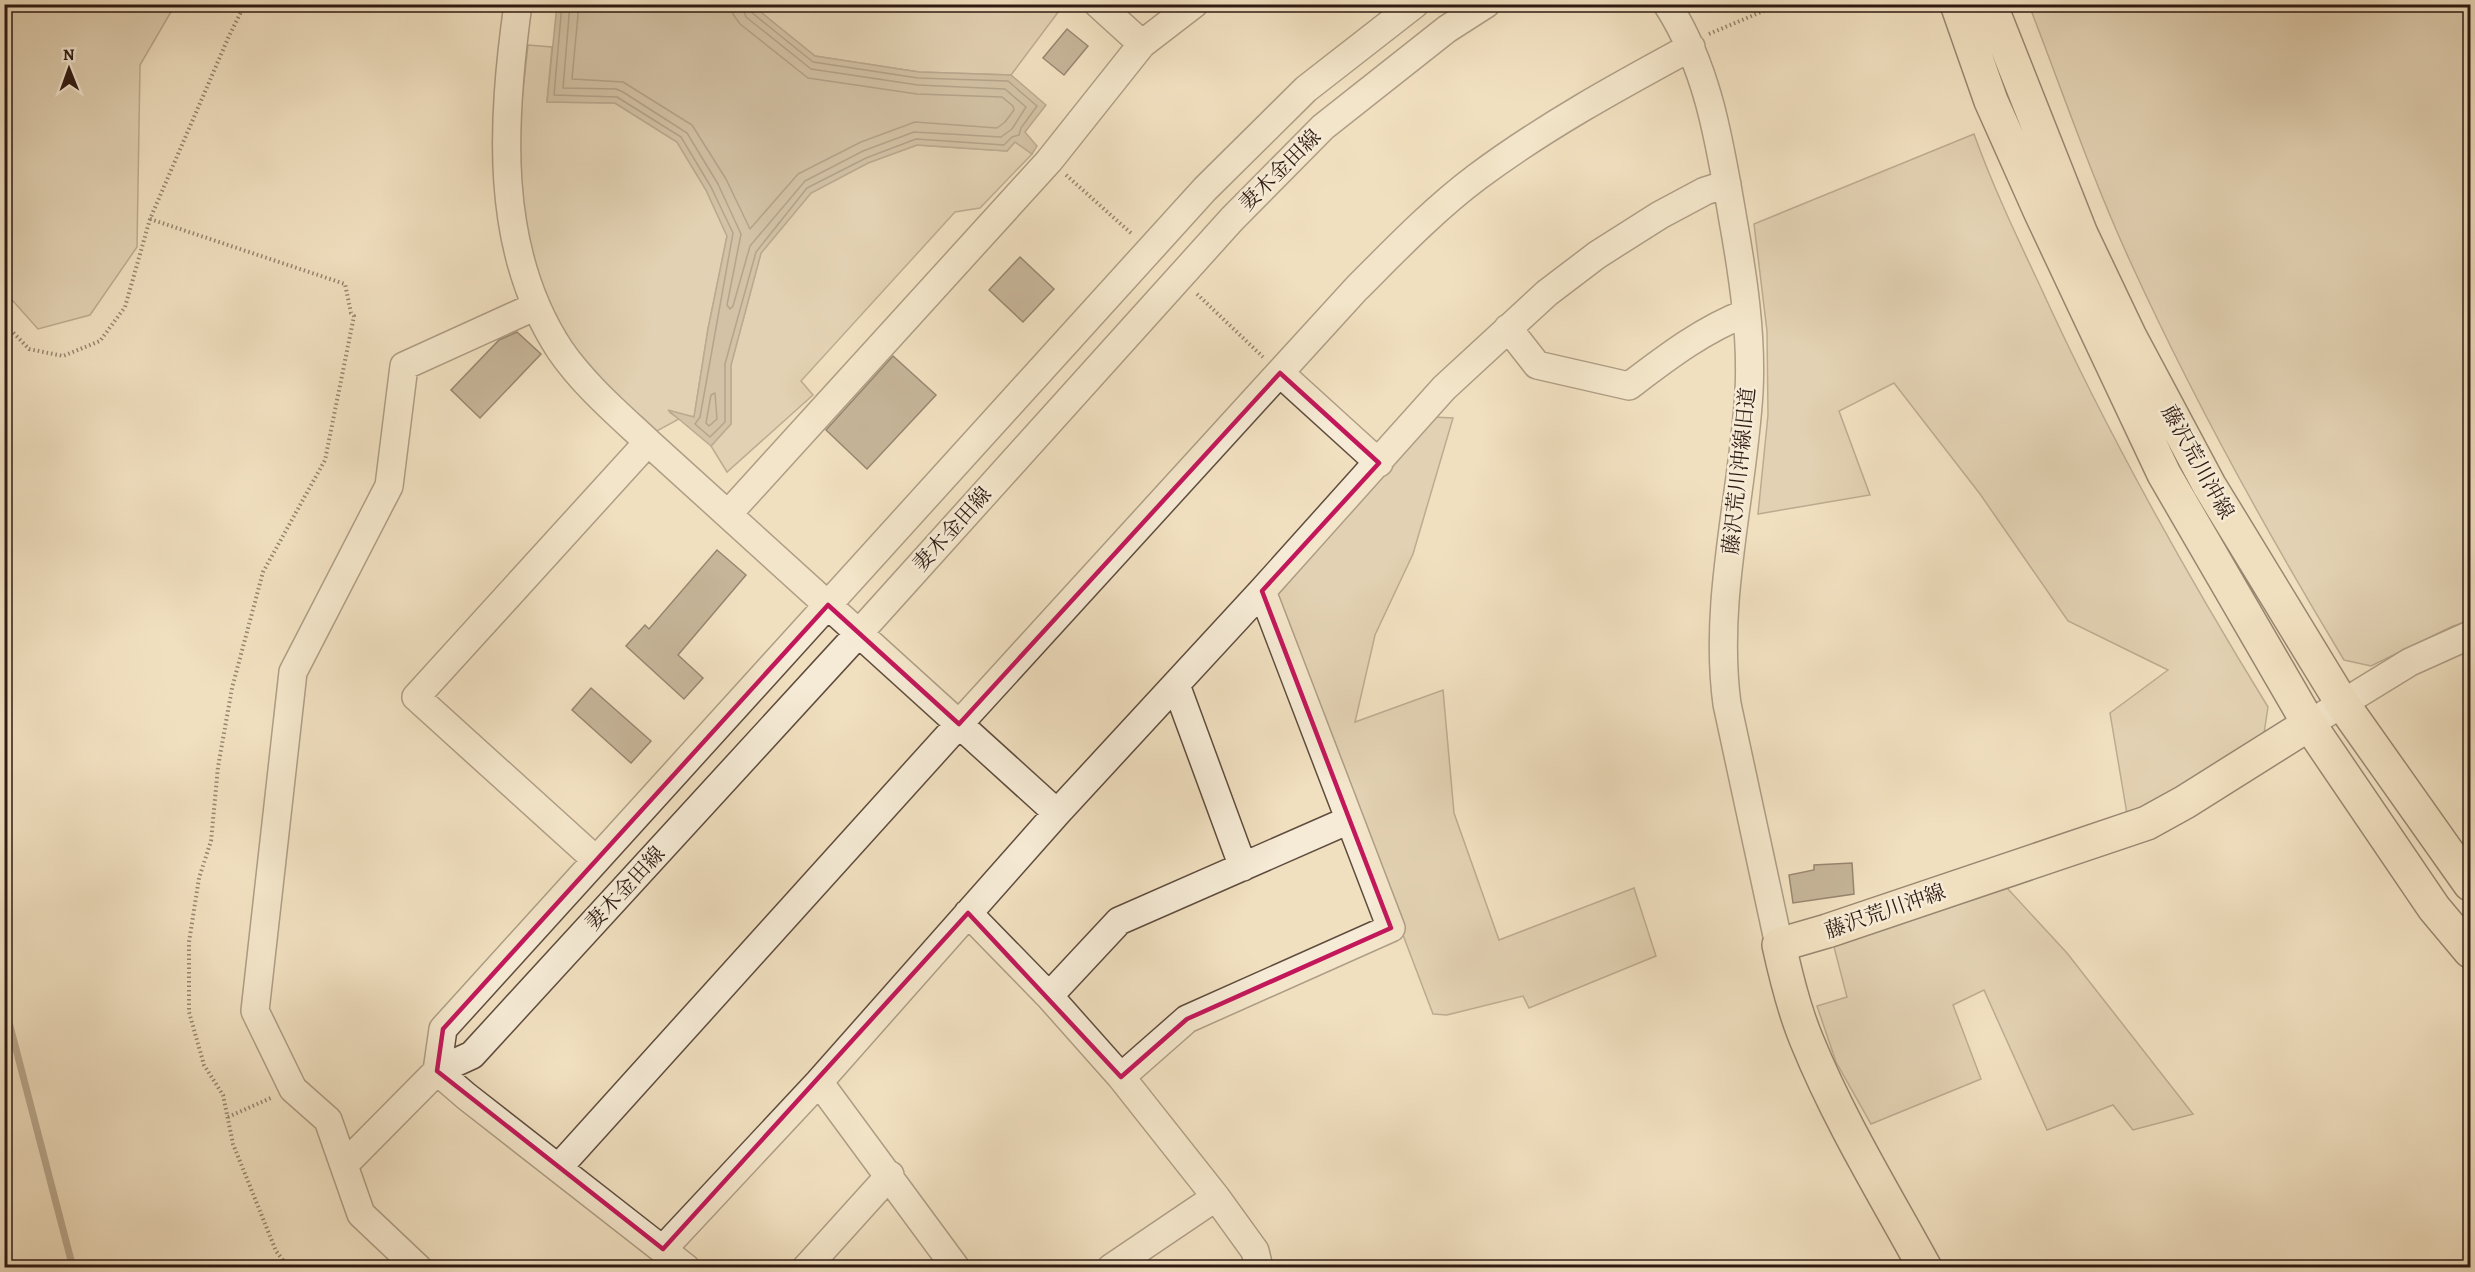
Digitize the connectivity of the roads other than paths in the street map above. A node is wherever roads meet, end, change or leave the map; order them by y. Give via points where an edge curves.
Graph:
1 (518, 4) edge
2 (1098, 4) edge
3 (1194, 4) edge
4 (1415, 4) edge
5 (1486, 4) edge
6 (1667, 4) edge
7 (1957, 4) edge
8 (1990, 4) edge
9 (1696, 42) junction
10 (1142, 44) junction
11 (1727, 184) junction
12 (536, 306) junction
13 (1746, 313) junction
14 (1508, 328) junction
15 (1280, 373) junction
16 (648, 442) junction
17 (1379, 463) junction
18 (728, 514) junction
19 (1262, 591) junction
20 (828, 604) junction
21 (859, 633) junction
22 (2470, 635) edge
23 (1176, 685) junction
24 (2342, 703) junction
25 (959, 724) junction
26 (2309, 724) junction
27 (1057, 813) junction
28 (1349, 820) junction
29 (596, 860) junction
30 (1244, 867) junction
31 (2470, 884) edge
32 (968, 913) junction
33 (1779, 945) junction
34 (2470, 951) edge
35 (1049, 996) junction
36 (437, 1071) junction
37 (1121, 1077) junction
38 (819, 1082) junction
39 (345, 1164) junction
40 (559, 1167) junction
41 (890, 1175) junction
42 (1216, 1197) junction
43 (663, 1249) junction
44 (418, 1268) edge
45 (686, 1268) edge
46 (806, 1268) edge
47 (956, 1268) edge
48 (1110, 1268) edge
49 (1259, 1268) edge
50 (1924, 1268) edge

1 - 12 street via 506,180 514,242
2 - 10 street
3 - 10 street
4 - 20 street, 妻木金田線 via 1306,89 1205,189
5 - 21 street, 妻木金田線 via 1448,29 1315,135 1179,276
6 - 9 street, 藤沢荒川沖線旧道
7 - 26 main road, 藤沢荒川沖線 via 2009,142 2164,474
8 - 24 main road, 藤沢荒川沖線 via 2081,234 2130,337 2209,485
9 - 11 street, 藤沢荒川沖線旧道
9 - 15 street via 1575,110 1476,178 1421,224
10 - 18 street via 1049,161
11 - 13 street, 藤沢荒川沖線旧道
11 - 14 street via 1660,215 1597,255
12 - 16 street via 560,349 589,387
12 - 39 street via 404,366 389,486 293,672 255,1011 293,1089 328,1120
13 - 14 street via 1681,347 1629,386 1537,365
13 - 33 street, 藤沢荒川沖線旧道 via 1749,390 1724,606 1723,676 1736,701
14 - 17 street via 1444,388
15 - 17 street
15 - 25 street
16 - 18 street
16 - 29 street via 416,698
17 - 19 street
18 - 20 street
19 - 23 street
19 - 28 street
20 - 21 street
20 - 29 street, 妻木金田線
21 - 25 street
21 - 36 street, 妻木金田線 via 472,1055
22 - 24 street via 2410,662
23 - 27 street
23 - 30 street
24 - 26 street
24 - 31 main road, 藤沢荒川沖線
25 - 27 street
25 - 40 street
26 - 33 main road, 藤沢荒川沖線 via 2147,823
26 - 34 main road, 藤沢荒川沖線 via 2434,908
27 - 32 street
28 - 30 street
28 - 37 street via 1391,928 1187,1019
29 - 36 street, 妻木金田線 via 443,1029
30 - 35 street via 1119,921
32 - 35 street
32 - 38 street
33 - 50 main road via 1788,987 1830,1093
35 - 37 street
36 - 39 street, 妻木金田線
36 - 40 street
37 - 42 street
38 - 41 street
38 - 43 street
39 - 44 street via 361,1214
40 - 43 street
41 - 46 street
41 - 47 street
42 - 48 street
42 - 49 street via 1255,1251
43 - 45 street

